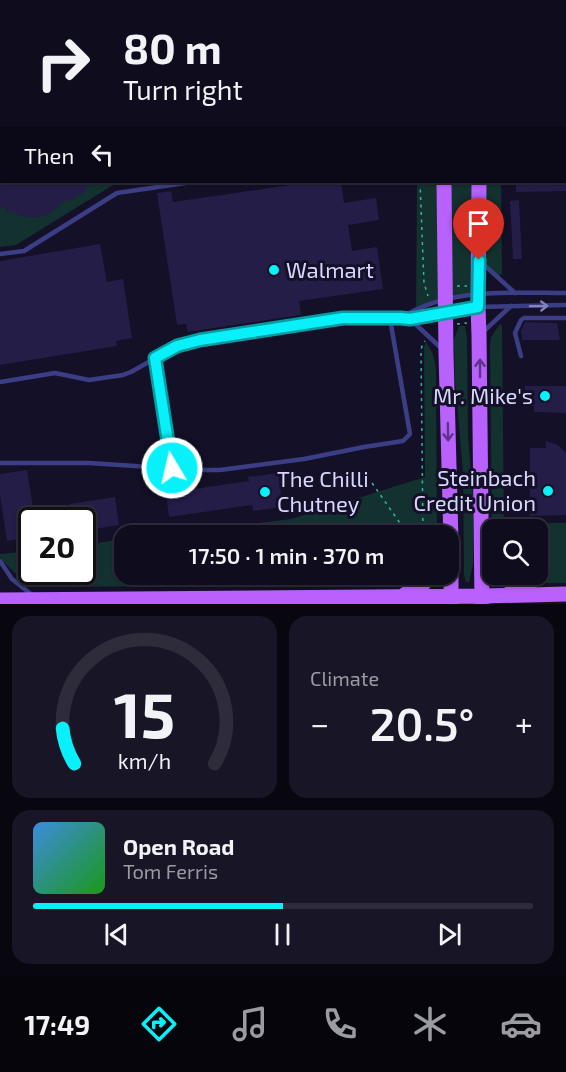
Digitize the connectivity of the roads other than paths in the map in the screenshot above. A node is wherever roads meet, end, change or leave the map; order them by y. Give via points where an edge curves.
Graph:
1 (185, 183) edge
2 (444, 183) edge
3 (479, 183) edge
4 (0, 254) edge
5 (479, 260) junction
6 (515, 293) junction
7 (566, 293) edge
8 (566, 305) edge
9 (446, 306) junction
10 (511, 306) junction
11 (479, 309) junction
12 (401, 318) junction
13 (566, 318) edge
14 (390, 319) junction
15 (410, 319) junction
16 (446, 353) junction
17 (521, 356) dead end
18 (155, 358) junction
19 (0, 382) edge
20 (0, 463) edge
21 (172, 468) junction
22 (450, 525) edge
23 (482, 543) edge
24 (0, 561) edge
25 (421, 585) edge
26 (451, 585) edge
27 (514, 585) edge
28 (535, 594) junction
29 (566, 594) edge
30 (402, 596) junction
31 (0, 600) edge
32 (39, 600) junction
33 (451, 600) edge
34 (482, 600) edge

1 - 4 lane via 117,193 24,250
2 - 9 main road
3 - 5 main road
5 - 6 lane
5 - 11 main road
6 - 7 lane
6 - 11 lane
10 -> 8 lane
9 - 11 lane
9 - 11 lane
9 - 12 lane via 410,312
9 - 15 lane
9 - 16 main road
10 - 11 lane
10 - 11 lane
23 -> 11 main road
12 - 14 lane
12 - 15 lane
13 - 17 lane via 520,320 515,333
14 - 18 lane via 343,318 200,340
14 - 21 lane via 410,434 403,441 244,468
15 - 16 lane
16 -> 22 main road
18 - 19 lane via 123,375 89,380 55,373
18 - 21 lane
20 - 21 lane
24 - 32 lane via 12,579
25 - 30 main road
26 - 33 main road
27 - 28 main road
28 - 29 main road
28 - 34 main road
30 - 32 main road
30 - 33 main road
31 - 32 main road
33 - 34 main road

